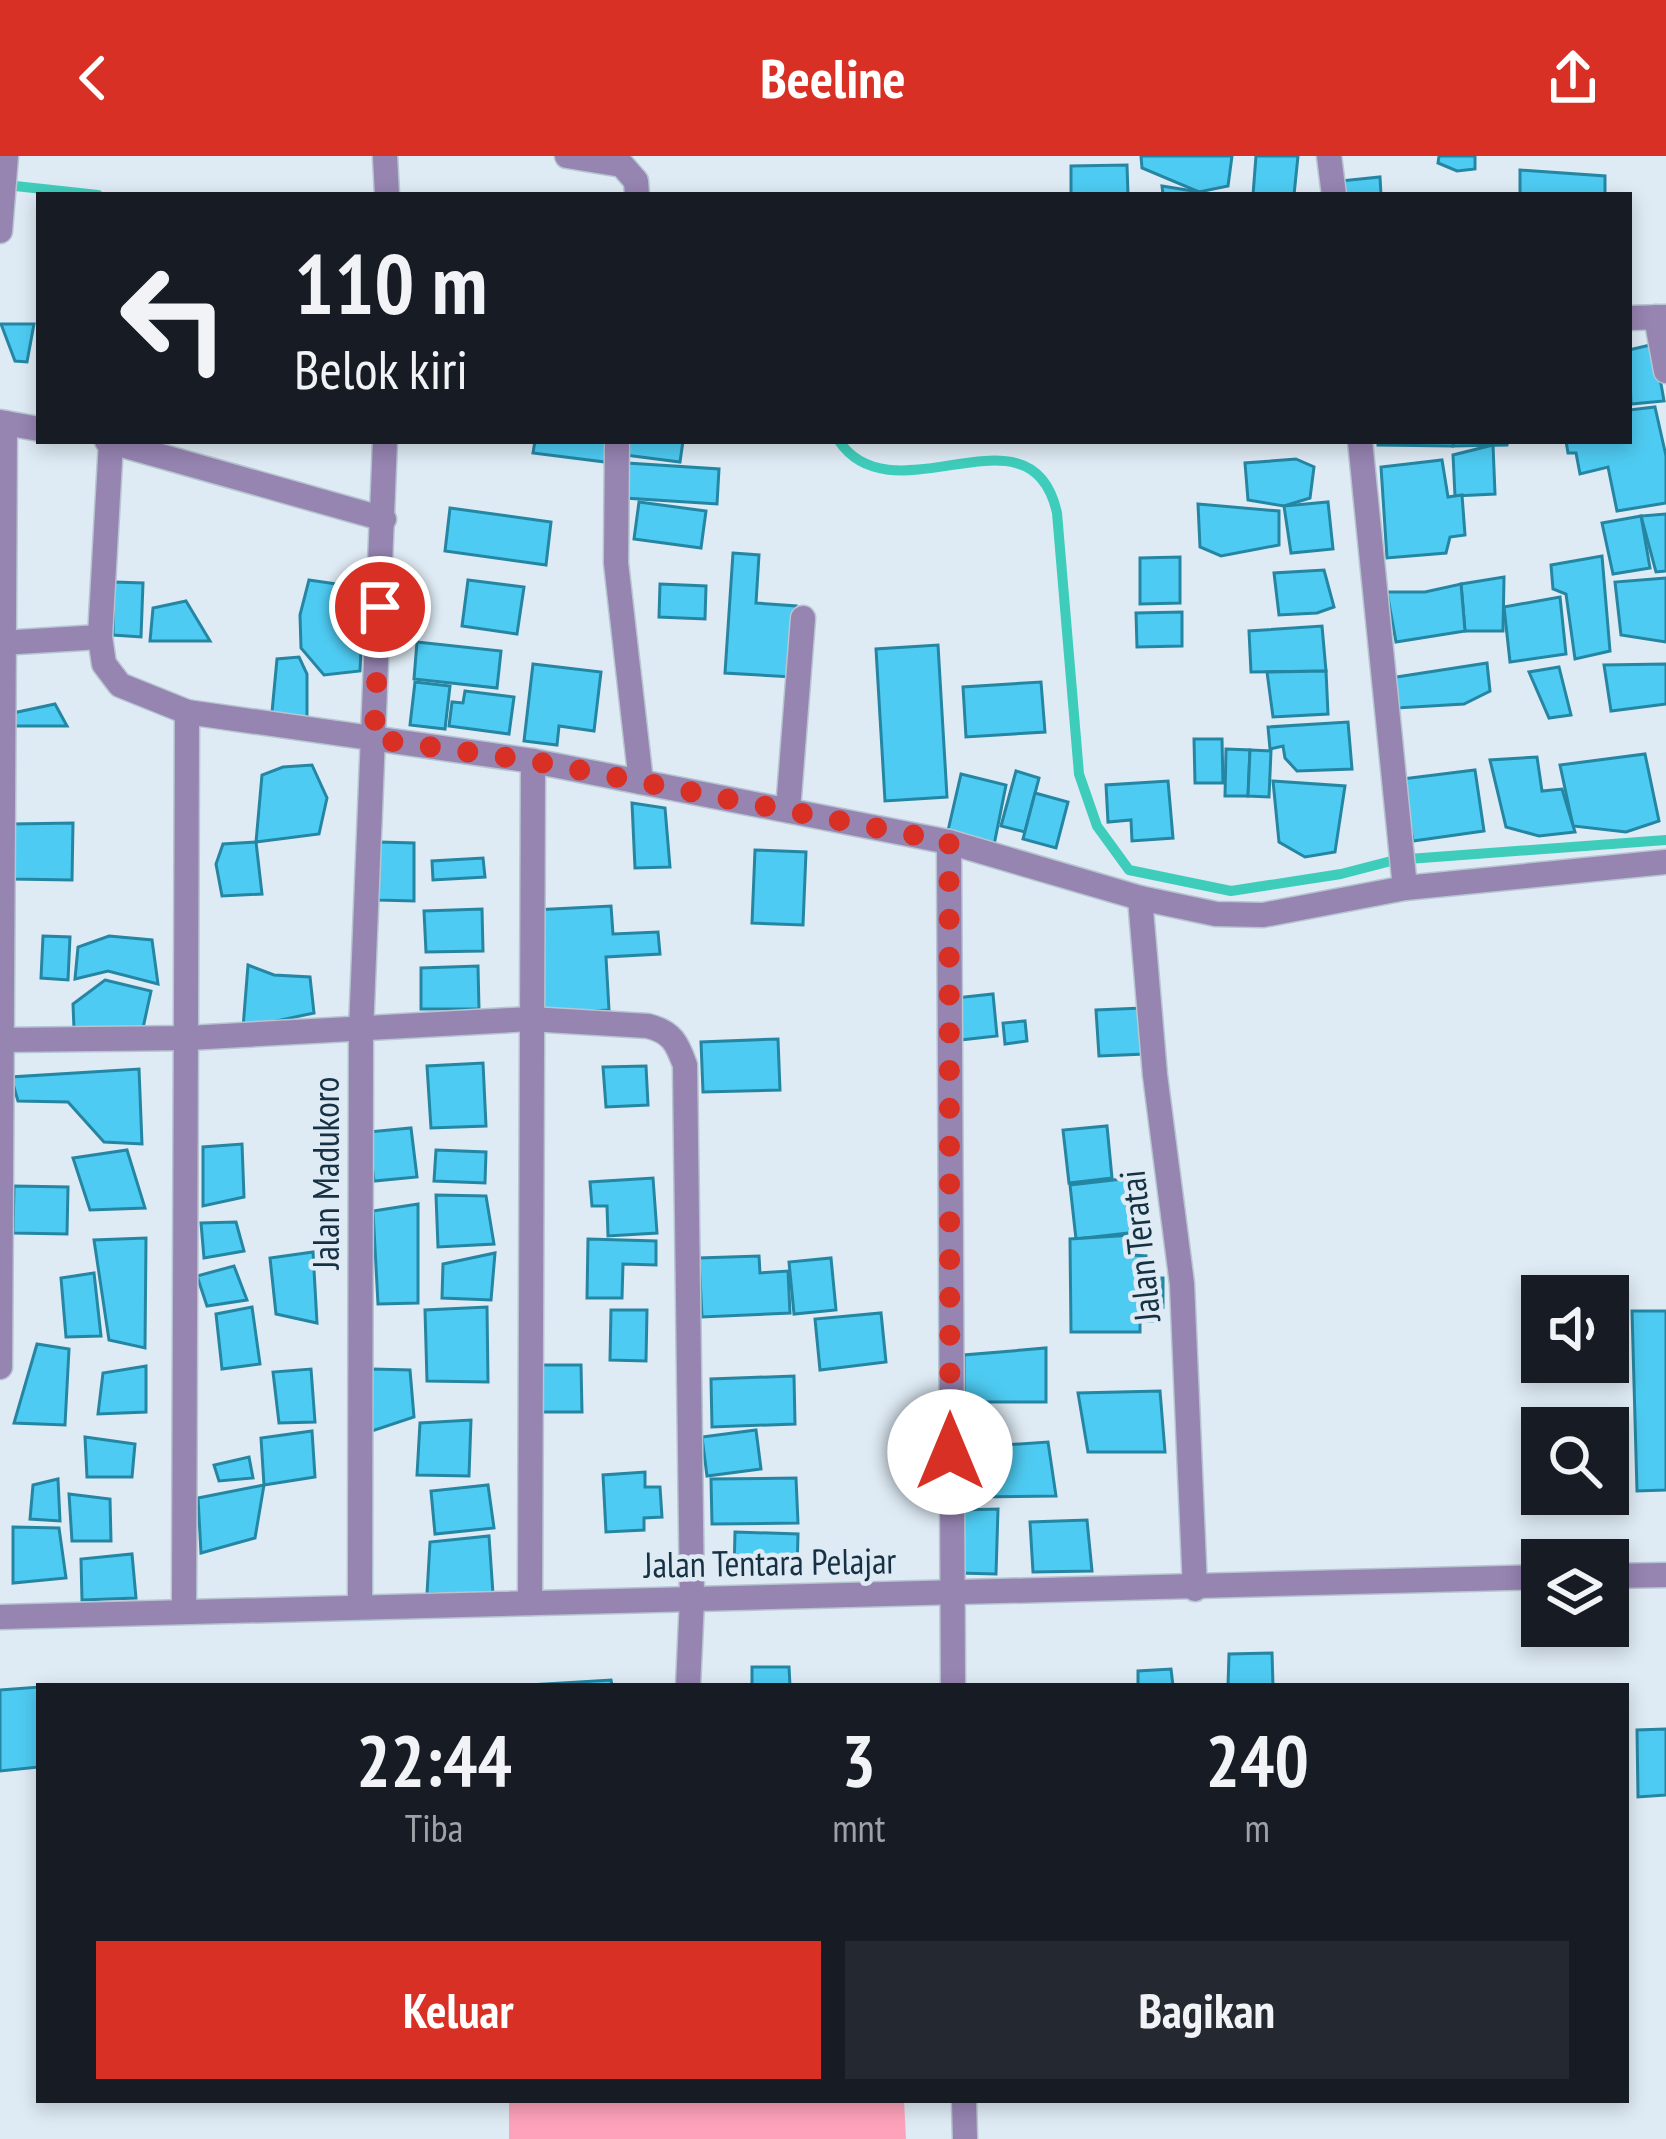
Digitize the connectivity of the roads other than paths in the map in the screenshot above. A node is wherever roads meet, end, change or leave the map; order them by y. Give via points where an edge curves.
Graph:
1 (6, 156) edge
2 (566, 156) edge
3 (1329, 156) edge
4 (378, 157) edge
5 (387, 192) edge
6 (637, 192) edge
7 (1334, 192) edge
8 (1, 224) edge
9 (1661, 317) edge
10 (1666, 371) edge
11 (2, 423) edge
12 (36, 429) edge
13 (109, 444) edge
14 (120, 444) edge
15 (386, 444) edge
16 (617, 444) edge
17 (1360, 444) edge
18 (384, 519) junction
19 (803, 618) dead end
20 (100, 637) junction
21 (2, 643) edge
22 (187, 712) junction
23 (374, 739) junction
24 (533, 761) junction
25 (641, 782) junction
26 (788, 810) junction
27 (949, 842) junction
28 (1666, 862) edge
29 (1404, 882) junction
30 (1140, 898) junction
31 (530, 1019) junction
32 (361, 1030) junction
33 (188, 1038) junction
34 (1, 1040) edge
35 (0, 1367) edge
36 (1629, 1576) edge
37 (1666, 1576) edge
38 (1521, 1578) edge
39 (1196, 1589) junction
40 (950, 1593) junction
41 (692, 1600) junction
42 (530, 1603) junction
43 (360, 1607) junction
44 (184, 1612) junction
45 (0, 1617) edge
46 (688, 1683) edge
47 (952, 1683) edge
48 (964, 2103) edge
49 (965, 2139) edge

1 - 8 street
2 - 6 street via 622,165
3 - 7 street
4 - 5 street
9 - 10 street
11 - 12 street
11 - 21 street
13 - 20 street
14 - 18 street
15 - 18 street, Jalan Madukoro
16 - 25 street via 616,562
17 - 29 street
18 - 23 street, Jalan Madukoro
19 - 26 street
20 - 21 street
20 - 22 street via 104,664 120,685
21 - 34 street
22 - 23 street
22 - 33 street
23 - 24 street
23 - 32 street, Jalan Madukoro
24 - 25 street
24 - 31 street
25 - 26 street
26 - 27 street
27 - 30 street
27 - 40 street
28 - 29 street
29 - 30 street via 1264,915
30 - 39 street, Jalan Teratai via 1182,1284
31 - 32 street
31 - 41 street via 663,1030 685,1065
31 - 42 street
32 - 33 street
32 - 43 street, Jalan Madukoro
33 - 34 street
33 - 44 street
34 - 35 street
36 - 37 street
38 - 39 street, Jalan Tentara Pelajar
39 - 40 street, Jalan Tentara Pelajar
40 - 41 street, Jalan Tentara Pelajar
40 - 47 street
41 - 42 street, Jalan Tentara Pelajar
41 - 46 street
42 - 43 street, Jalan Tentara Pelajar
43 - 44 street, Jalan Tentara Pelajar
44 - 45 street, Jalan Tentara Pelajar
48 - 49 street

